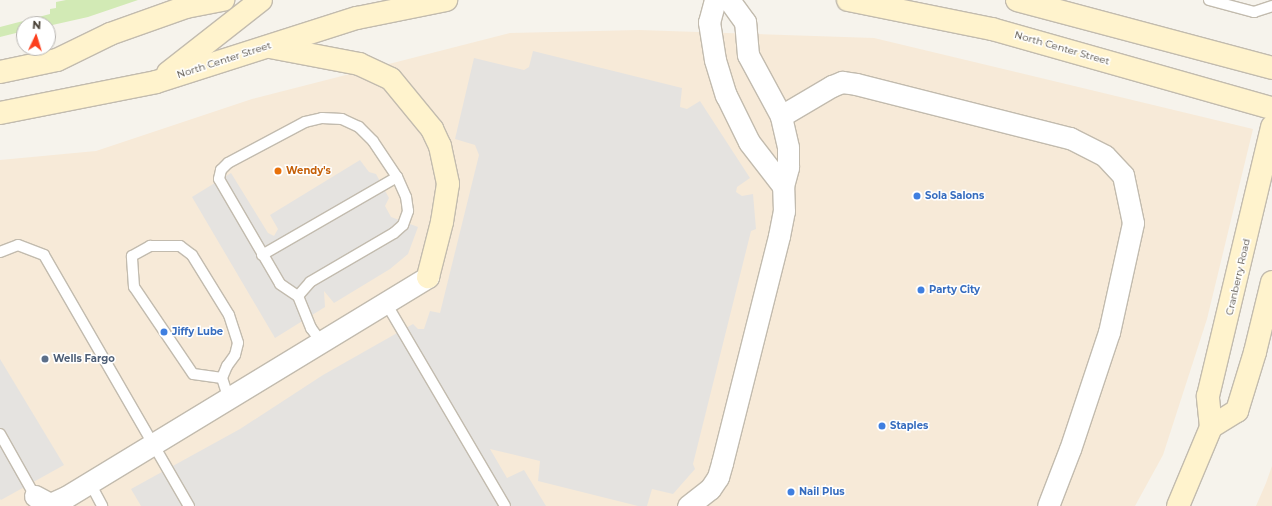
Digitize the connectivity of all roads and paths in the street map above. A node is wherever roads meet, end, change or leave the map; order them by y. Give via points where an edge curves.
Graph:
1 (224, 0) edge
2 (261, 0) edge
3 (446, 0) edge
4 (715, 0) edge
5 (729, 0) edge
6 (848, 0) edge
7 (1017, 0) edge
8 (1209, 0) edge
9 (190, 3) edge
10 (1272, 6) edge
11 (267, 46) junction
12 (1272, 68) edge
13 (0, 72) edge
14 (156, 82) junction
15 (1272, 108) edge
16 (0, 113) edge
17 (781, 116) junction
18 (1272, 127) edge
19 (397, 177) junction
20 (783, 186) junction
21 (0, 252) edge
22 (262, 256) junction
23 (428, 277) joint
24 (1272, 282) edge
25 (298, 296) junction
26 (386, 303) junction
27 (322, 343) junction
28 (222, 378) junction
29 (229, 398) junction
30 (1211, 427) junction
31 (0, 434) edge
32 (152, 445) junction
33 (90, 483) junction
34 (35, 496) joint
35 (102, 506) edge
36 (189, 506) edge
37 (505, 506) edge
38 (688, 506) edge
39 (1048, 506) edge
40 (1178, 506) edge

1 - 9 street
2 - 14 street
3 - 11 street, North Center Street via 357,18
4 - 20 street via 709,22 715,60 726,95 749,142
5 - 17 street via 745,22 748,55
6 - 15 street, North Center Street via 992,28
7 - 12 street
8 - 10 lane via 1254,12
9 - 13 street via 110,34 57,60
11 - 14 street, North Center Street
11 - 23 street via 359,64 391,79 432,129 440,146 448,184 442,222
14 - 16 street, North Center Street
17 - 20 street via 788,167
17 - 39 street via 832,86 842,82 856,84 1070,138 1105,156 1122,175 1133,223 1109,332
18 - 30 street, Cranberry Road via 1208,396
19 - 22 lane
19 - 22 lane via 373,141 359,127 342,119 322,118 305,122 228,163 221,170 220,179
19 - 25 lane via 406,197 408,211 404,225 310,282
20 - 38 street via 784,211 779,236 722,463 710,489
21 - 32 lane via 18,245 44,255
22 - 25 lane via 280,284
23 - 26 street
24 - 30 street via 1237,411
25 - 27 lane via 311,328
26 - 27 street
26 - 37 lane
27 - 29 street
28 - 28 lane via 235,356 238,343 229,315 192,255 180,246 150,246 132,256 134,287 193,374
28 - 29 lane
29 - 32 street
30 - 40 street, Cranberry Road
31 - 34 lane
32 - 33 street
32 - 36 lane
33 - 34 street via 50,504
33 - 35 lane

